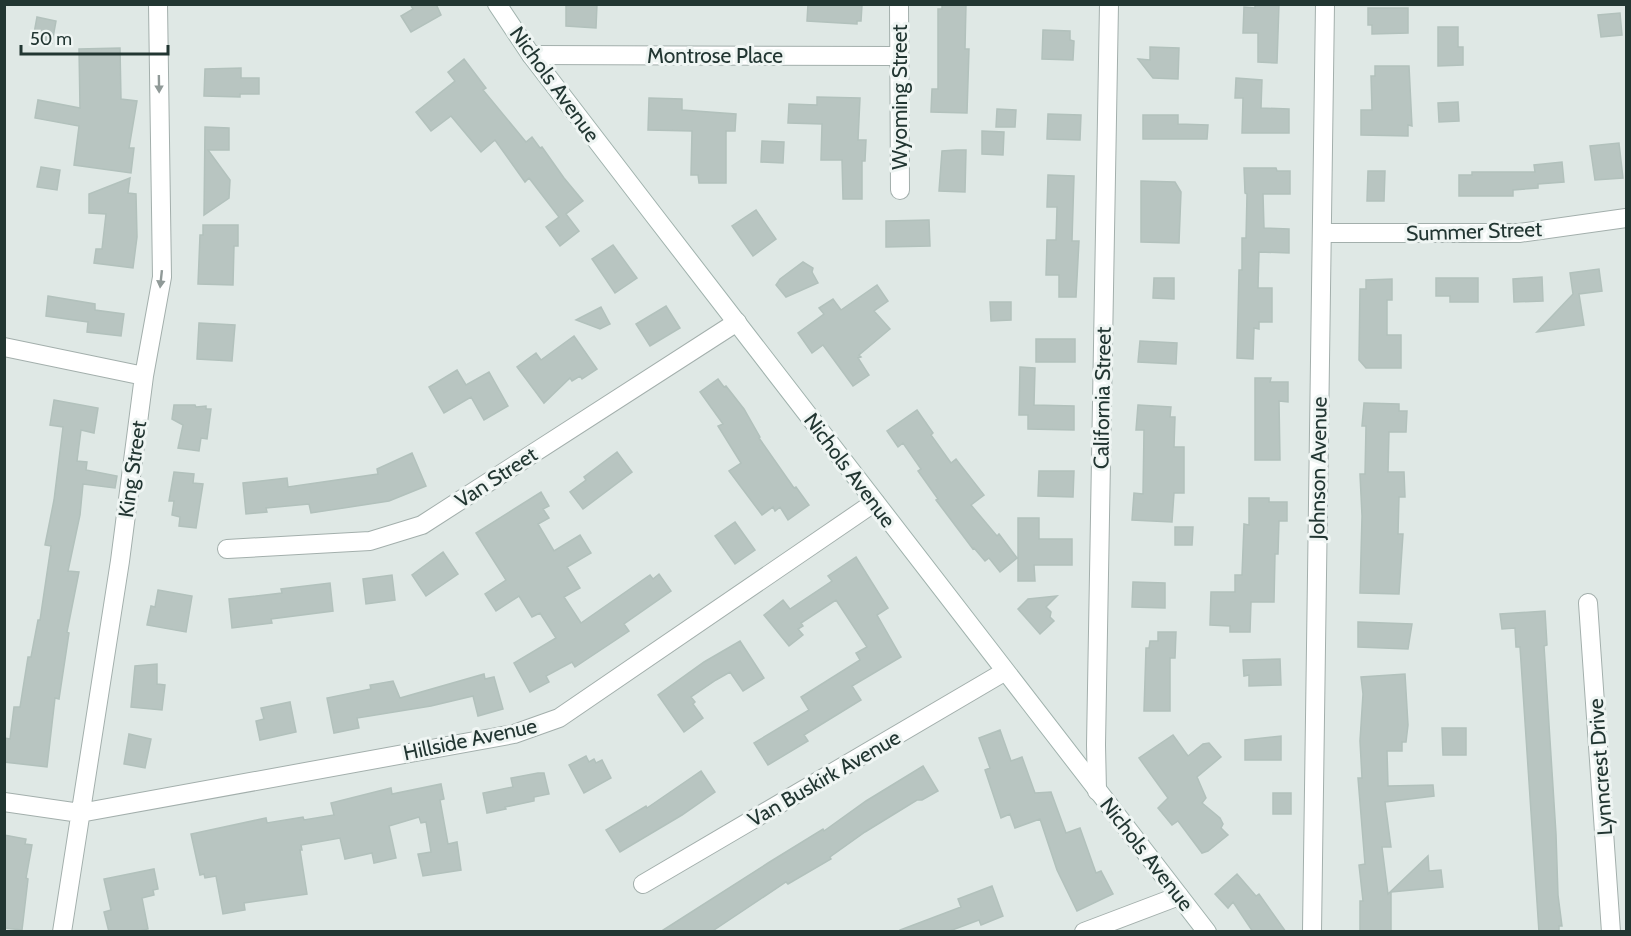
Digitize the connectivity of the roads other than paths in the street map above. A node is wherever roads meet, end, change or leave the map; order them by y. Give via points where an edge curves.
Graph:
1 (158, 4) edge
2 (497, 4) edge
3 (899, 4) edge
4 (1109, 4) edge
5 (1324, 4) edge
6 (531, 54) junction
7 (899, 56) junction
8 (900, 190) dead end
9 (1626, 218) edge
10 (1322, 233) junction
11 (737, 322) junction
12 (4, 347) edge
13 (144, 376) junction
14 (875, 502) junction
15 (227, 549) dead end
16 (1588, 603) dead end
17 (1004, 672) junction
18 (1097, 791) junction
19 (4, 802) edge
20 (80, 813) junction
21 (643, 884) dead end
22 (1179, 896) junction
23 (62, 932) edge
24 (1084, 932) edge
25 (1207, 932) edge
26 (1312, 932) edge
27 (1611, 932) edge

1 -> 13 street, King Street via 162,277
2 - 6 street, Nichols Avenue
3 - 7 street, Wyoming Street
4 - 18 street, California Street
5 - 10 street, Johnson Avenue
6 - 7 street, Montrose Place
6 - 11 street, Nichols Avenue
7 - 8 street, Wyoming Street
9 - 10 street, Summer Street via 1519,233
10 - 26 street, Johnson Avenue
11 - 14 street, Nichols Avenue
11 - 15 street, Van Street via 422,525 370,541
12 - 13 street
13 - 20 street, King Street via 120,561
14 - 17 street, Nichols Avenue
14 - 20 street, Hillside Avenue via 559,718 514,734
16 - 27 street, Lynncrest Drive
17 - 18 street, Nichols Avenue
17 - 21 street, Van Buskirk Avenue
18 - 22 street, Nichols Avenue
19 - 20 street, Hillside Avenue
20 - 23 street, King Street
22 - 24 street
22 - 25 street, Nichols Avenue

